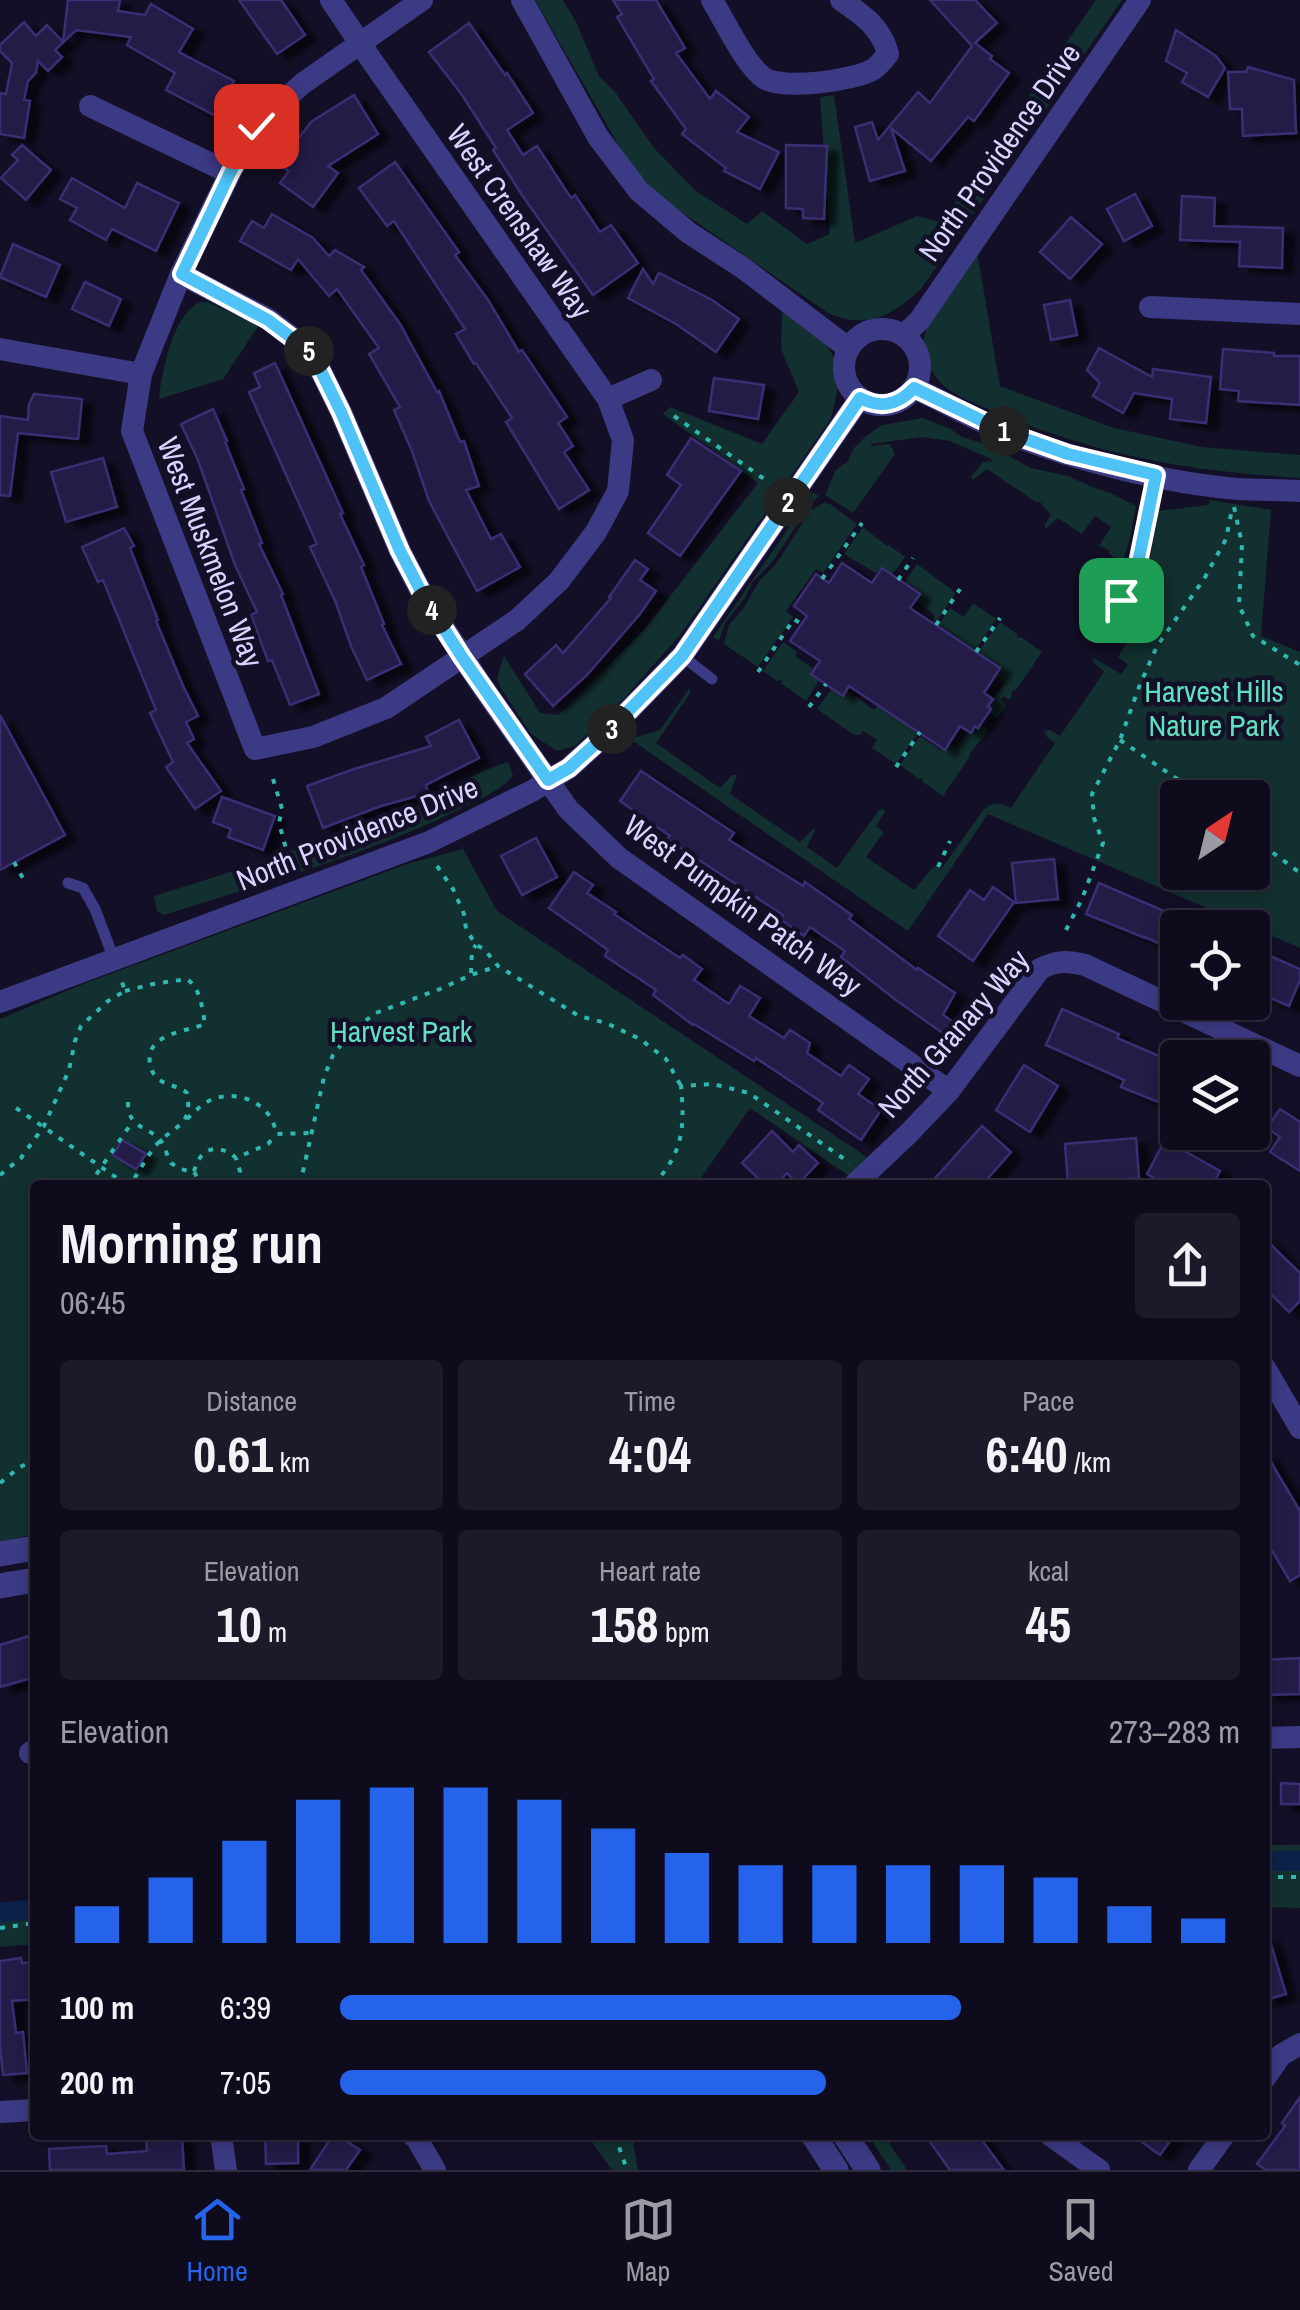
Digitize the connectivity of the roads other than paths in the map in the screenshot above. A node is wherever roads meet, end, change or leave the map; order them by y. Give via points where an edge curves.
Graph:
1 (331, 0) edge
2 (422, 0) edge
3 (522, 0) edge
4 (712, 0) edge
5 (841, 0) edge
6 (1140, 0) edge
7 (359, 42) junction
8 (90, 106) dead end
9 (230, 173) junction
10 (182, 274) junction
11 (1150, 307) dead end
12 (1300, 314) edge
13 (904, 335) junction
14 (848, 348) junction
15 (0, 349) edge
16 (141, 374) junction
17 (651, 380) dead end
18 (914, 388) junction
19 (860, 398) junction
20 (608, 399) junction
21 (1156, 475) junction
22 (1300, 491) edge
23 (1121, 600) dead end
24 (682, 656) junction
25 (462, 657) junction
26 (712, 679) dead end
27 (548, 780) junction
28 (68, 883) dead end
29 (117, 969) junction
30 (0, 1002) edge
31 (1300, 1066) edge
32 (949, 1091) junction
33 (853, 1175) edge
34 (1270, 1377) edge
35 (1300, 1428) edge
36 (30, 1549) edge
37 (0, 1554) edge
38 (30, 1581) edge
39 (0, 1586) edge
40 (1300, 1737) edge
41 (1270, 1738) edge
42 (1290, 2050) edge
43 (1270, 2072) edge
44 (30, 2110) edge
45 (0, 2112) edge
46 (222, 2140) edge
47 (417, 2140) edge
48 (815, 2140) edge
49 (848, 2140) edge
50 (1057, 2140) edge
51 (1220, 2140) edge
52 (226, 2168) edge
53 (250, 2170) edge
54 (435, 2170) edge
55 (836, 2170) edge
56 (868, 2170) edge
57 (1099, 2170) edge
58 (1199, 2170) edge

1 - 7 street, West Crenshaw Way
2 - 7 street, West Muskmelon Way
3 - 14 street via 598,137 639,191
4 - 5 street via 754,70 768,82 786,83 859,76 888,54 874,24
6 - 13 street, North Providence Drive
7 - 9 street, West Muskmelon Way via 256,126
7 - 20 street, West Crenshaw Way
8 - 9 street
9 - 10 street, West Muskmelon Way
10 - 16 street, West Muskmelon Way
10 - 25 street, West Pumpkin Patch Way via 268,320 312,353 400,551
11 - 12 street
13 - 14 street via 866,331
13 - 18 street via 919,355
14 - 19 street via 843,370
15 - 16 street
16 - 25 street, West Muskmelon Way via 132,432 255,749 386,708
17 - 20 street
18 - 19 street via 893,404
18 - 21 street via 1006,432
19 - 24 street, North Providence Drive
20 - 25 street, West Crenshaw Way via 623,440 618,491 596,532 545,594
21 - 22 street
21 - 23 lane via 1138,563
24 - 26 lane
24 - 27 street, North Providence Drive via 602,738
25 - 27 street, West Pumpkin Patch Way
27 - 29 street, North Providence Drive via 429,842
27 - 32 street, West Pumpkin Patch Way via 619,858
28 - 29 lane via 89,898
29 - 30 street, North Providence Drive
31 - 32 street, North Granary Way via 1086,965 1054,962 1040,969
32 - 33 street, North Granary Way via 909,1133
34 - 35 street
36 - 37 street
38 - 39 street
40 - 41 street
42 - 43 street
44 - 45 street
46 - 52 street
47 - 54 street
48 - 55 street
49 - 56 street
50 - 57 street
51 - 58 street
52 - 53 street

